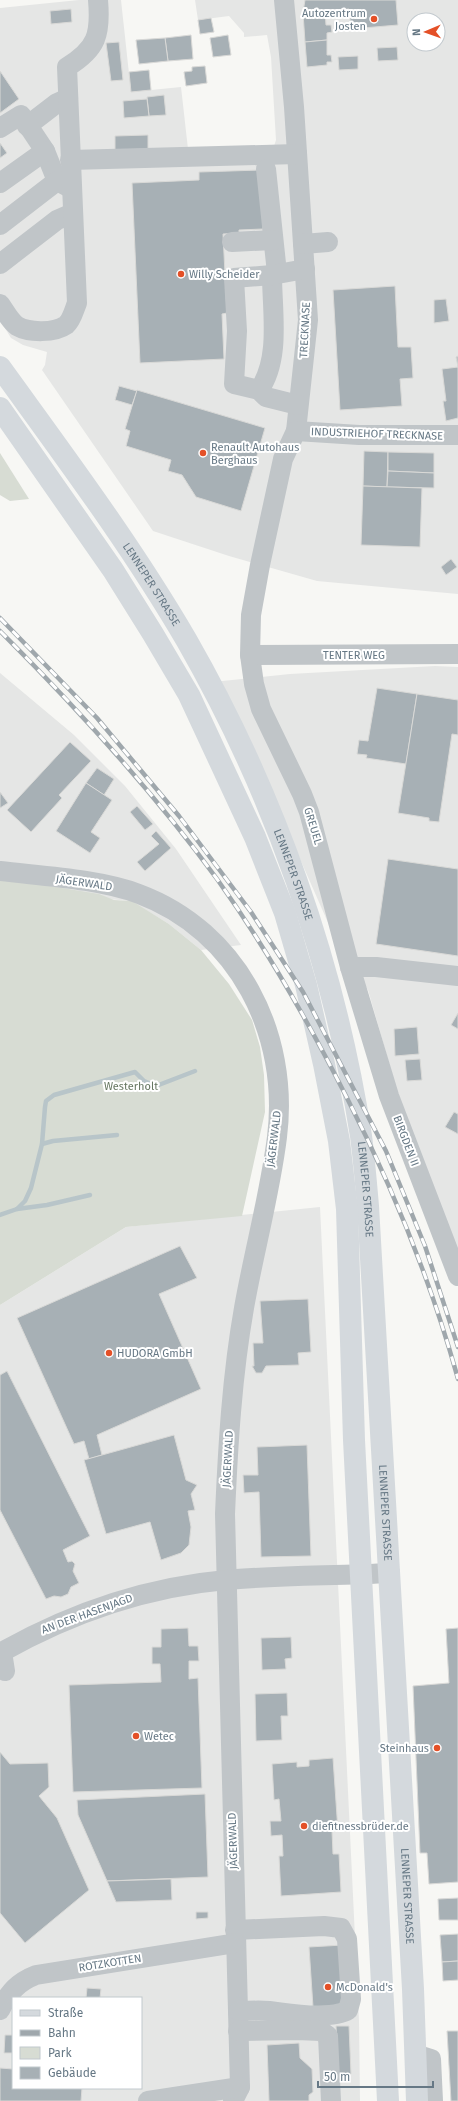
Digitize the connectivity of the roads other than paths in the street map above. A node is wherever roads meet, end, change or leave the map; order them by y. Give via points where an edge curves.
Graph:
1 (98, 0) edge
2 (284, 0) edge
3 (68, 98) junction
4 (27, 126) junction
5 (0, 128) edge
6 (45, 151) junction
7 (297, 154) junction
8 (70, 160) junction
9 (266, 169) dead end
10 (0, 183) edge
11 (64, 185) junction
12 (73, 213) junction
13 (0, 225) edge
14 (273, 240) junction
15 (232, 242) dead end
16 (328, 242) dead end
17 (303, 244) junction
18 (0, 264) edge
19 (305, 269) junction
20 (274, 274) junction
21 (0, 304) edge
22 (0, 367) edge
23 (259, 390) junction
24 (298, 405) junction
25 (0, 408) edge
26 (296, 431) junction
27 (458, 435) edge
28 (458, 654) edge
29 (250, 655) junction
30 (2, 868) edge
31 (350, 967) junction
32 (458, 976) edge
33 (361, 1004) joint
34 (358, 1208) junction
35 (458, 1276) edge
36 (390, 1573) junction
37 (362, 1575) junction
38 (226, 1580) junction
39 (3, 1653) edge
40 (235, 1937) junction
41 (0, 2010) edge
42 (238, 2011) junction
43 (238, 2031) junction
44 (415, 2054) junction
45 (237, 2094) edge
46 (148, 2101) edge
47 (331, 2101) edge
48 (388, 2101) edge
49 (417, 2101) edge
50 (434, 2101) edge

1 - 3 street via 98,32 93,45 85,56 67,67
2 - 7 street, TRECKNASE
3 - 4 street via 57,103
3 - 8 street
4 - 5 street via 21,115
4 - 6 street
6 - 10 street
6 - 11 street
7 - 8 street
7 - 17 street, TRECKNASE
8 - 11 street
9 - 14 street
11 - 12 street
11 - 13 street
12 - 18 street via 57,220
12 - 21 street via 77,303 66,324 57,329 28,330 13,322
14 - 15 street
14 - 20 street
16 - 17 street
17 - 19 street, TRECKNASE
19 - 20 street
19 - 24 street, TRECKNASE via 308,320
20 - 23 street via 273,345 264,383
20 - 23 street via 234,278 237,332 234,384
22 - 34 main road, LENNEPER STRASSE via 90,491 151,583 191,649 235,732 272,815 304,902 328,980 349,1072 361,1138
23 - 24 street via 266,397
24 - 26 street, TRECKNASE
25 - 34 main road, LENNEPER STRASSE via 91,536 154,634 189,695 255,837 285,913 306,985 339,1141
26 - 27 street, INDUSTRIEHOF TRECKNASE via 359,435
26 - 29 street, TRECKNASE via 283,459 260,565 251,615
28 - 29 street, TENTER WEG
29 - 31 street, GREUEL via 261,709 309,812
30 - 38 street, JÄGERWALD via 112,886 144,896 179,913 222,950 243,978 259,1006 269,1035 276,1066 277,1136 235,1369 228,1438
31 - 32 street via 376,967
31 - 33 street, GREUEL
33 - 35 street, BIRGDEN II via 389,1096
34 - 36 main road, LENNEPER STRASSE
34 - 37 main road, LENNEPER STRASSE via 354,1440
36 - 37 street
36 - 44 main road, LENNEPER STRASSE
37 - 38 street
37 - 48 main road, LENNEPER STRASSE
38 - 39 street, AN DER HASENJAGD via 142,1594 105,1606 30,1636
38 - 40 street, JÄGERWALD
40 - 41 street, ROTZKOTTEN via 36,1975 23,1980 13,1988
40 - 42 street, JÄGERWALD
40 - 42 street, ROTZKOTTEN via 328,1926 341,1928 347,1939 351,1999 348,2010 337,2013 280,2014 268,2011
42 - 43 street, JÄGERWALD
43 - 45 street, JÄGERWALD
43 - 47 street via 321,2031 328,2036
44 - 49 main road, LENNEPER STRASSE
44 - 50 street via 431,2059
45 - 46 street

